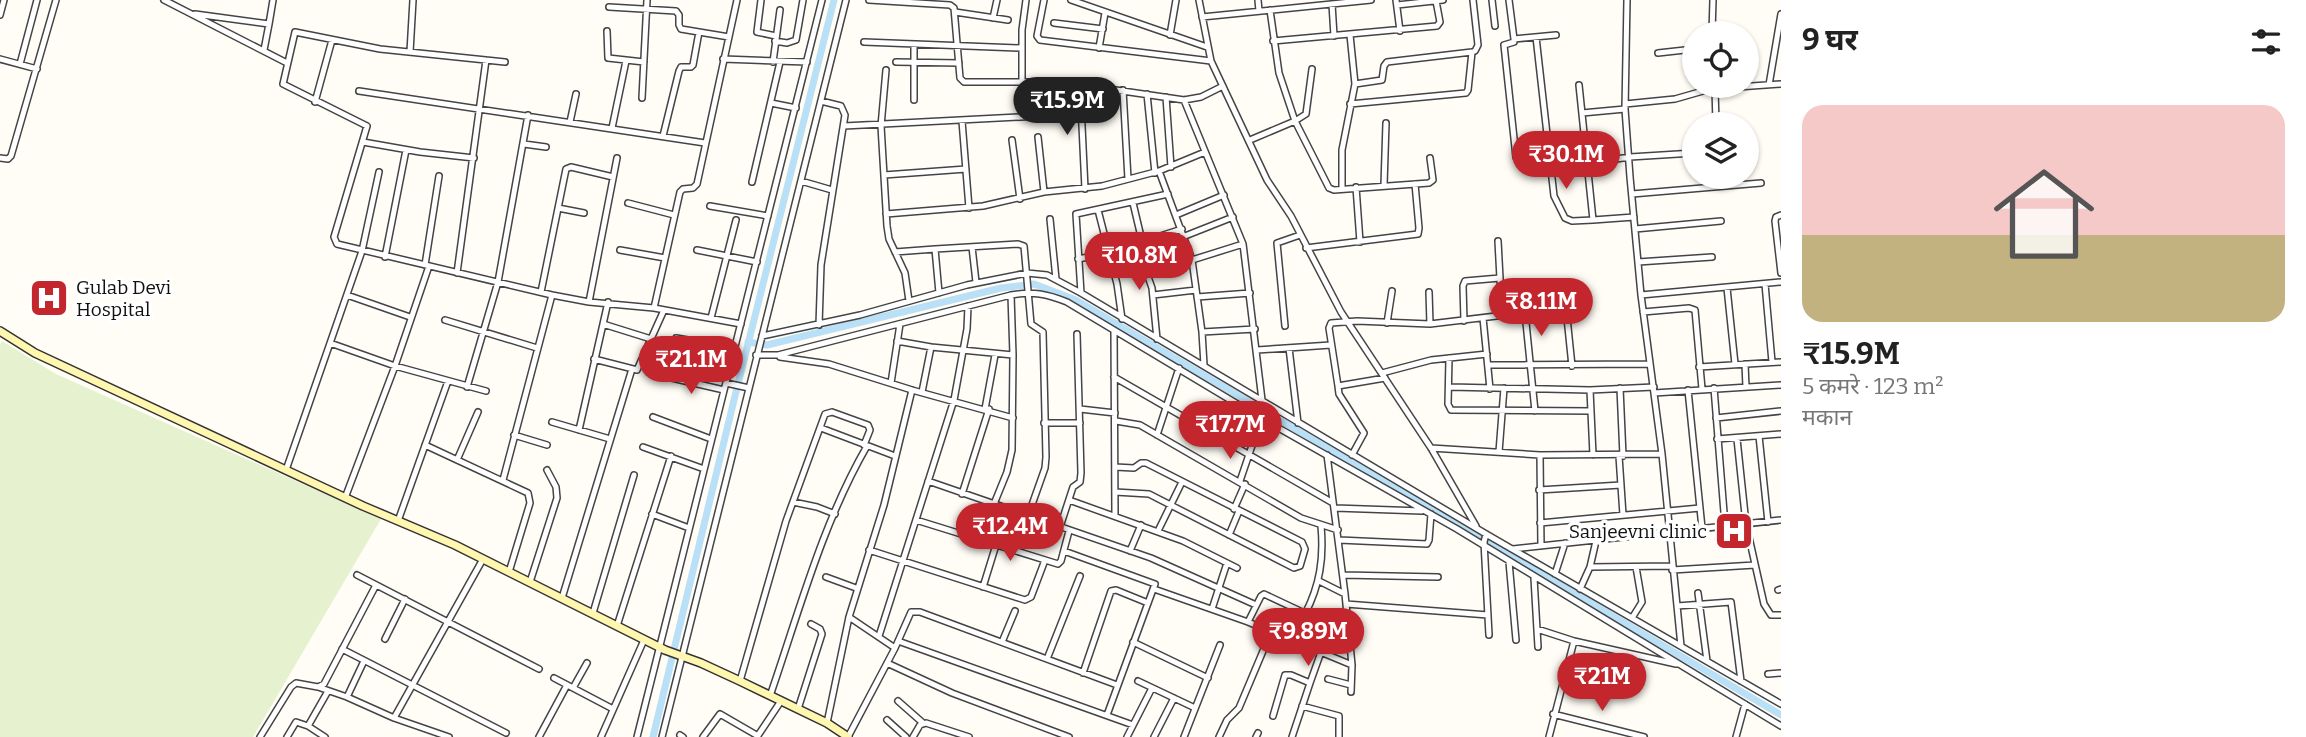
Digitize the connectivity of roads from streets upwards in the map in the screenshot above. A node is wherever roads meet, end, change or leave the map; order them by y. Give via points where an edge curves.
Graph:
1 (4, 0) edge
2 (37, 0) edge
3 (56, 0) edge
4 (164, 0) edge
5 (273, 0) edge
6 (413, 0) edge
7 (647, 0) edge
8 (737, 0) edge
9 (761, 0) edge
10 (803, 0) edge
11 (822, 0) edge
12 (846, 0) edge
13 (869, 0) edge
14 (997, 0) edge
15 (1026, 0) edge
16 (1044, 0) edge
17 (1071, 0) edge
18 (1176, 0) edge
19 (1199, 0) edge
20 (1258, 0) edge
21 (1369, 0) edge
22 (1443, 0) edge
23 (1473, 0) edge
24 (1492, 0) edge
25 (1509, 0) edge
26 (1628, 0) edge
27 (1713, 0) edge
28 (881, 1) edge
29 (1436, 1) edge
30 (950, 3) edge
31 (1397, 3) edge
32 (178, 4) edge
33 (1332, 4) junction
34 (609, 7) dead end
35 (647, 8) junction
36 (780, 10) dead end
37 (1269, 10) junction
38 (1259, 11) junction
39 (955, 12) junction
40 (190, 13) junction
41 (1105, 13) junction
42 (1781, 14) edge
43 (0, 15) edge
44 (1202, 17) junction
45 (993, 18) junction
46 (1008, 20) dead end
47 (1712, 21) edge
48 (1054, 23) dead end
49 (269, 24) junction
50 (1495, 26) dead end
51 (1103, 29) junction
52 (607, 31) dead end
53 (1400, 31) junction
54 (699, 32) junction
55 (1170, 35) junction
56 (1350, 35) junction
57 (1556, 35) dead end
58 (1334, 36) junction
59 (729, 37) junction
60 (1536, 37) junction
61 (776, 38) junction
62 (1514, 39) junction
63 (332, 40) junction
64 (864, 41) dead end
65 (1273, 41) junction
66 (914, 45) junction
67 (958, 47) junction
68 (1207, 47) junction
69 (1021, 48) junction
70 (1099, 48) junction
71 (264, 50) junction
72 (1682, 50) edge
73 (410, 52) junction
74 (1472, 52) junction
75 (1658, 52) dead end
76 (0, 59) edge
77 (723, 59) junction
78 (486, 60) junction
79 (626, 61) junction
80 (1211, 61) junction
81 (505, 62) dead end
82 (644, 62) junction
83 (777, 62) junction
84 (807, 62) junction
85 (895, 62) dead end
86 (914, 62) junction
87 (287, 63) junction
88 (959, 63) junction
89 (20, 64) junction
90 (37, 69) junction
91 (886, 69) dead end
92 (1312, 69) dead end
93 (1022, 82) junction
94 (1080, 84) junction
95 (1355, 84) junction
96 (1781, 84) edge
97 (1579, 85) dead end
98 (1769, 85) junction
99 (1223, 86) junction
100 (1759, 86) edge
101 (1123, 90) junction
102 (359, 91) dead end
103 (576, 94) dead end
104 (1147, 94) junction
105 (1166, 97) junction
106 (1682, 97) edge
107 (642, 98) dead end
108 (914, 100) dead end
109 (1184, 100) junction
110 (821, 101) junction
111 (315, 102) junction
112 (771, 103) junction
113 (1350, 104) junction
114 (1625, 107) junction
115 (481, 108) junction
116 (796, 108) junction
117 (1582, 113) junction
118 (1079, 114) junction
119 (528, 115) junction
120 (962, 121) junction
121 (1295, 121) junction
122 (570, 122) junction
123 (1386, 123) dead end
124 (844, 126) junction
125 (881, 126) junction
126 (612, 128) junction
127 (663, 136) junction
128 (1038, 138) dead end
129 (1012, 140) dead end
130 (1250, 140) junction
131 (363, 142) junction
132 (705, 143) junction
133 (524, 144) junction
134 (547, 147) dead end
135 (406, 150) junction
136 (1205, 152) junction
137 (1682, 154) edge
138 (1516, 157) dead end
139 (1630, 157) junction
140 (0, 158) edge
141 (474, 158) junction
142 (617, 158) dead end
143 (1430, 158) dead end
144 (1588, 163) junction
145 (1171, 167) junction
146 (966, 169) junction
147 (379, 172) dead end
148 (1157, 172) junction
149 (884, 175) junction
150 (439, 176) dead end
151 (613, 177) junction
152 (1128, 179) junction
153 (801, 181) junction
154 (752, 182) dead end
155 (1415, 184) junction
156 (1384, 185) junction
157 (1356, 187) junction
158 (1085, 189) junction
159 (1342, 189) junction
160 (1694, 189) edge
161 (832, 190) junction
162 (1044, 192) junction
163 (1168, 194) junction
164 (1632, 194) junction
165 (1224, 195) junction
166 (1020, 199) junction
167 (1132, 202) junction
168 (628, 203) dead end
169 (710, 206) dead end
170 (558, 208) junction
171 (968, 208) junction
172 (1098, 210) junction
173 (584, 213) dead end
174 (886, 214) junction
175 (674, 215) junction
176 (1175, 215) junction
177 (1781, 215) edge
178 (768, 216) junction
179 (1233, 217) junction
180 (1634, 217) junction
181 (1050, 219) dead end
182 (736, 220) dead end
183 (1593, 220) junction
184 (1721, 220) dead end
185 (1182, 229) junction
186 (1635, 229) junction
187 (1300, 235) junction
188 (1185, 236) junction
189 (1498, 241) dead end
190 (1139, 242) junction
191 (1360, 242) junction
192 (1243, 244) junction
193 (972, 247) junction
194 (1306, 248) junction
195 (935, 249) junction
196 (620, 250) dead end
197 (698, 250) dead end
198 (362, 251) junction
199 (895, 252) junction
200 (1108, 253) junction
201 (385, 257) junction
202 (727, 257) junction
203 (1712, 257) dead end
204 (665, 258) junction
205 (1077, 259) junction
206 (1192, 260) junction
207 (757, 262) junction
208 (1639, 262) junction
209 (427, 266) junction
210 (457, 273) junction
211 (1781, 273) edge
212 (1026, 275) junction
213 (1500, 278) junction
214 (1056, 279) junction
215 (498, 282) junction
216 (976, 282) junction
217 (1781, 282) edge
218 (1765, 284) junction
219 (1727, 288) junction
220 (1028, 289) junction
221 (1392, 291) dead end
222 (541, 292) junction
223 (1429, 292) dead end
224 (939, 293) junction
225 (1080, 293) junction
226 (1197, 293) junction
227 (1250, 293) junction
228 (346, 295) junction
229 (552, 295) junction
230 (1011, 295) junction
231 (1153, 295) junction
232 (1641, 295) junction
233 (909, 301) junction
234 (589, 302) junction
235 (608, 302) junction
236 (968, 306) junction
237 (1579, 306) dead end
238 (654, 308) junction
239 (1566, 308) junction
240 (664, 310) junction
241 (1643, 312) junction
242 (1525, 313) junction
243 (1502, 316) junction
244 (410, 317) junction
245 (711, 318) junction
246 (1483, 318) junction
247 (1122, 319) junction
248 (445, 320) dead end
249 (1347, 321) junction
250 (1464, 321) junction
251 (1387, 323) junction
252 (603, 324) junction
253 (741, 324) junction
254 (900, 324) junction
255 (1430, 324) junction
256 (819, 325) junction
257 (1285, 326) dead end
258 (1255, 329) junction
259 (0, 331) edge
260 (1114, 331) junction
261 (484, 332) junction
262 (1202, 332) junction
263 (1077, 334) dead end
264 (676, 338) dead end
265 (651, 339) junction
266 (761, 339) junction
267 (1157, 339) junction
268 (897, 341) junction
269 (330, 343) junction
270 (1331, 345) junction
271 (931, 347) junction
272 (537, 348) junction
273 (735, 348) junction
274 (1289, 348) junction
275 (1257, 350) junction
276 (963, 351) junction
277 (757, 352) junction
278 (1488, 354) junction
279 (995, 355) junction
280 (1013, 355) junction
281 (772, 356) junction
282 (1449, 358) junction
283 (594, 359) junction
284 (1772, 362) junction
285 (1781, 362) edge
286 (1649, 363) junction
287 (1735, 364) junction
288 (1745, 364) junction
289 (1204, 365) junction
290 (1489, 365) junction
291 (1531, 365) junction
292 (395, 366) junction
293 (1572, 366) junction
294 (1179, 368) junction
295 (1699, 368) junction
296 (632, 369) junction
297 (1384, 375) junction
298 (663, 376) dead end
299 (1114, 377) junction
300 (448, 381) junction
301 (726, 383) junction
302 (891, 383) junction
303 (1781, 385) edge
304 (1338, 386) junction
305 (467, 387) junction
306 (746, 387) junction
307 (1450, 387) junction
308 (1746, 387) junction
309 (1504, 388) junction
310 (1620, 388) junction
311 (1714, 388) junction
312 (1490, 389) junction
313 (1534, 389) junction
314 (1702, 389) junction
315 (724, 390) junction
316 (912, 390) junction
317 (1590, 390) junction
318 (1654, 390) junction
319 (1688, 390) junction
320 (486, 391) dead end
321 (922, 393) junction
322 (954, 400) junction
323 (1165, 405) junction
324 (1260, 408) junction
325 (987, 409) junction
326 (1080, 409) junction
327 (1535, 411) junction
328 (1591, 411) junction
329 (1781, 411) edge
330 (478, 412) dead end
331 (1502, 412) junction
332 (1115, 413) junction
333 (653, 417) dead end
334 (1013, 418) junction
335 (1716, 418) junction
336 (1116, 421) junction
337 (552, 422) dead end
338 (1044, 423) junction
339 (1080, 423) junction
340 (1298, 423) junction
341 (821, 428) junction
342 (579, 430) junction
343 (1781, 434) edge
344 (514, 435) junction
345 (1157, 435) junction
346 (1759, 436) junction
347 (610, 439) junction
348 (712, 439) junction
349 (1717, 439) junction
350 (1737, 439) junction
351 (425, 445) junction
352 (547, 445) dead end
353 (866, 446) junction
354 (643, 447) dead end
355 (1431, 448) junction
356 (1499, 452) junction
357 (1250, 454) junction
358 (1540, 454) junction
359 (1662, 454) junction
360 (1327, 455) junction
361 (1352, 455) junction
362 (1593, 455) junction
363 (671, 456) junction
364 (895, 456) junction
365 (1621, 456) junction
366 (457, 460) junction
367 (1115, 467) junction
368 (704, 469) junction
369 (286, 470) junction
370 (547, 470) dead end
371 (634, 475) dead end
372 (503, 480) junction
373 (928, 481) junction
374 (1182, 482) junction
375 (1243, 483) junction
376 (1621, 485) junction
377 (1539, 490) junction
378 (1115, 492) junction
379 (962, 494) junction
380 (345, 498) junction
381 (1069, 500) junction
382 (793, 502) junction
383 (1170, 504) junction
384 (994, 505) junction
385 (1334, 506) junction
386 (1700, 508) junction
387 (1236, 510) junction
388 (1667, 511) junction
389 (1428, 513) junction
390 (652, 514) junction
391 (835, 514) junction
392 (1115, 515) junction
393 (1623, 515) junction
394 (1028, 516) junction
395 (916, 520) junction
396 (1781, 520) edge
397 (398, 521) junction
398 (1768, 522) junction
399 (1540, 523) junction
400 (1746, 524) junction
401 (1140, 525) junction
402 (1725, 525) junction
403 (1321, 526) junction
404 (1060, 527) junction
405 (689, 528) junction
406 (1702, 528) junction
407 (1478, 529) junction
408 (1338, 530) junction
409 (1069, 531) junction
410 (1158, 531) junction
411 (1668, 532) junction
412 (1229, 535) junction
413 (1339, 540) junction
414 (1485, 540) junction
415 (1597, 541) junction
416 (1565, 544) junction
417 (996, 545) junction
418 (1541, 546) junction
419 (1513, 549) junction
420 (869, 550) junction
421 (1064, 551) junction
422 (1130, 551) junction
423 (483, 559) junction
424 (1045, 560) junction
425 (903, 561) junction
426 (1509, 562) junction
427 (1227, 563) junction
428 (1755, 565) junction
429 (1636, 567) junction
430 (1237, 568) dead end
431 (1590, 568) junction
432 (1672, 568) junction
433 (509, 572) junction
434 (1555, 574) junction
435 (357, 575) dead end
436 (1343, 575) junction
437 (1080, 576) dead end
438 (826, 577) dead end
439 (1438, 577) dead end
440 (1534, 578) junction
441 (1319, 581) junction
442 (530, 582) junction
443 (376, 585) junction
444 (984, 587) junction
445 (856, 588) junction
446 (1154, 589) junction
447 (1218, 589) junction
448 (1580, 589) junction
449 (1698, 593) dead end
450 (1345, 594) junction
451 (562, 598) junction
452 (405, 599) junction
453 (1148, 603) junction
454 (1346, 604) junction
455 (1700, 604) junction
456 (1256, 605) junction
457 (1677, 606) junction
458 (1212, 610) junction
459 (1015, 611) dead end
460 (593, 613) junction
461 (1305, 614) junction
462 (1488, 615) junction
463 (1781, 615) edge
464 (849, 617) junction
465 (1632, 618) junction
466 (1248, 622) junction
467 (448, 623) junction
468 (811, 624) dead end
469 (617, 625) junction
470 (1537, 629) junction
471 (1271, 632) junction
472 (1349, 634) junction
473 (1489, 635) dead end
474 (879, 636) junction
475 (385, 639) dead end
476 (644, 639) junction
477 (1516, 640) dead end
478 (1574, 640) junction
479 (898, 641) junction
480 (1002, 642) junction
481 (1133, 642) junction
482 (1220, 645) dead end
483 (1681, 646) junction
484 (1538, 647) dead end
485 (895, 648) junction
486 (342, 649) junction
487 (662, 649) junction
488 (1321, 652) junction
489 (680, 655) junction
490 (1047, 659) junction
491 (364, 660) junction
492 (1707, 661) junction
493 (587, 663) dead end
494 (887, 663) junction
495 (1352, 665) junction
496 (1683, 666) junction
497 (539, 669) dead end
498 (1083, 673) junction
499 (1781, 673) edge
500 (1768, 674) dead end
501 (554, 678) dead end
502 (1208, 678) junction
503 (1328, 679) dead end
504 (740, 681) junction
505 (1138, 681) dead end
506 (1741, 681) junction
507 (1310, 683) junction
508 (414, 685) junction
509 (1117, 685) junction
510 (318, 687) junction
511 (570, 687) junction
512 (1152, 688) junction
513 (328, 691) junction
514 (770, 696) junction
515 (347, 697) junction
516 (1174, 698) junction
517 (780, 701) junction
518 (898, 701) dead end
519 (1745, 704) junction
520 (1781, 704) edge
521 (1302, 706) junction
522 (1195, 708) junction
523 (612, 709) junction
524 (798, 709) junction
525 (1553, 714) junction
526 (1107, 715) junction
527 (1273, 716) dead end
528 (394, 719) junction
529 (887, 720) dead end
530 (827, 723) junction
531 (922, 723) junction
532 (1133, 725) junction
533 (308, 726) junction
534 (1781, 726) edge
535 (506, 733) dead end
536 (760, 736) edge
537 (260, 737) edge
538 (287, 737) edge
539 (325, 737) edge
540 (449, 737) edge
541 (539, 737) edge
542 (601, 737) edge
543 (637, 737) edge
544 (662, 737) edge
545 (703, 737) edge
546 (848, 737) edge
547 (906, 737) edge
548 (913, 737) edge
549 (969, 737) edge
550 (1069, 737) edge
551 (1127, 737) edge
552 (1154, 737) edge
553 (1184, 737) edge
554 (1219, 737) edge
555 (1292, 737) edge
556 (1339, 737) edge
557 (1549, 737) edge
558 (1644, 737) edge
559 (1736, 737) edge

1 - 43 street
2 - 89 street
3 - 90 street
4 - 32 street
5 - 49 street
6 - 73 street
7 - 35 street
8 - 59 street
9 - 61 street via 757,32
10 - 61 street via 796,40 787,43
11 - 84 street
12 - 110 street
13 - 28 street
14 - 45 street
15 - 69 street
16 - 70 street via 1038,38
17 - 41 street
18 - 55 street
19 - 44 street
20 - 38 street
21 - 33 street
22 - 29 street
23 - 74 street via 1478,46
24 - 50 street
25 - 62 street
26 - 114 street
27 - 47 street
28 - 30 street
29 - 31 street
29 - 53 street via 1438,26
30 - 39 street
31 - 53 street
32 - 40 street
33 - 37 street
33 - 58 street
34 - 35 street
35 - 54 street via 679,12 679,27
35 - 82 street
36 - 61 street
37 - 38 street
37 - 65 street
38 - 44 street
39 - 45 street
39 - 67 street
40 - 49 street
40 - 71 street
41 - 51 street
41 - 55 street
42 - 98 street
44 - 68 street
45 - 46 street
48 - 51 street
49 - 71 street
51 - 70 street
52 - 79 street via 608,58
53 - 56 street
54 - 59 street
54 - 127 street via 693,65 679,71
55 - 68 street
56 - 58 street
56 - 95 street
57 - 60 street
58 - 65 street
59 - 77 street
60 - 62 street
60 - 183 street via 1552,190 1565,218
61 - 83 street
62 - 138 street via 1504,45
63 - 73 street
63 - 87 street via 295,32
63 - 111 street
64 - 66 street
65 - 121 street
66 - 67 street
66 - 86 street
67 - 69 street
67 - 88 street
68 - 80 street
69 - 93 street
70 - 80 street
71 - 87 street
72 - 75 street
73 - 78 street
74 - 95 street via 1387,61 1382,80
74 - 113 street via 1466,93
76 - 89 street
77 - 83 street
77 - 132 street
78 - 81 street
78 - 115 street
79 - 82 street
79 - 126 street
80 - 99 street
82 - 107 street
83 - 84 street
83 - 112 street
84 - 116 street
85 - 86 street
86 - 88 street
86 - 108 street
87 - 111 street via 283,84
88 - 93 street via 964,82
89 - 90 street
90 - 140 street via 11,156
91 - 125 street
92 - 121 street via 1308,108 1303,118
93 - 94 street
94 - 101 street
94 - 118 street
95 - 113 street
96 - 98 street
97 - 117 street
98 - 100 street
99 - 109 street
99 - 130 street
101 - 104 street
101 - 152 street
102 - 115 street
103 - 122 street
104 - 105 street
104 - 148 street
105 - 109 street
105 - 145 street
106 - 114 street
109 - 136 street
110 - 124 street via 843,108
110 - 153 street
111 - 131 street via 364,124
112 - 116 street
112 - 154 street
113 - 159 street via 1342,150
114 - 117 street
114 - 139 street
115 - 119 street
115 - 141 street
116 - 178 street
117 - 144 street
118 - 120 street
118 - 158 street
119 - 122 street
119 - 133 street
120 - 125 street
120 - 146 street
121 - 130 street
121 - 159 street via 1329,188
122 - 126 street
123 - 156 street
124 - 125 street
124 - 161 street
125 - 149 street
126 - 127 street
127 - 132 street
128 - 162 street
129 - 166 street
130 - 187 street via 1267,180
131 - 135 street
131 - 198 street via 334,237 337,244
132 - 175 street via 696,186 681,190
133 - 134 street
133 - 215 street
135 - 141 street
135 - 201 street
136 - 145 street
136 - 165 street
137 - 139 street
139 - 144 street
139 - 164 street
141 - 210 street
142 - 151 street
143 - 155 street via 1433,180
144 - 183 street
145 - 148 street
146 - 149 street
146 - 171 street
147 - 198 street
148 - 152 street
148 - 163 street
149 - 174 street
150 - 209 street
151 - 170 street via 568,167
151 - 234 street
152 - 158 street
153 - 161 street
153 - 266 street
155 - 156 street
155 - 191 street via 1418,234
156 - 157 street
157 - 159 street
157 - 191 street
158 - 162 street
160 - 164 street
161 - 256 street via 821,265
162 - 166 street
163 - 167 street
163 - 176 street
164 - 180 street
165 - 176 street
165 - 179 street
166 - 171 street
167 - 172 street
167 - 190 street
168 - 175 street
169 - 178 street
170 - 173 street
170 - 222 street
171 - 174 street
172 - 200 street
172 - 205 street via 1074,217
174 - 199 street
175 - 204 street
176 - 185 street
177 - 211 street via 1775,221
178 - 207 street
179 - 188 street
179 - 192 street
180 - 183 street
180 - 186 street
181 - 214 street
182 - 202 street
184 - 186 street
185 - 188 street
185 - 190 street
186 - 208 street
187 - 194 street
187 - 257 street via 1277,243
188 - 206 street
189 - 213 street
190 - 200 street
190 - 231 street
191 - 194 street
192 - 206 street
192 - 227 street
193 - 195 street
193 - 212 street via 1022,244
193 - 216 street
194 - 249 street
195 - 199 street
195 - 224 street
196 - 204 street
197 - 202 street
198 - 201 street
198 - 228 street
199 - 233 street via 905,273
200 - 205 street
200 - 247 street
201 - 209 street
202 - 207 street
202 - 245 street
203 - 208 street
204 - 238 street
205 - 225 street
206 - 226 street
207 - 253 street
208 - 232 street
209 - 210 street
209 - 244 street
210 - 215 street
212 - 214 street
212 - 216 street
212 - 220 street
213 - 243 street
213 - 250 street via 1465,281
214 - 225 street
215 - 222 street
215 - 261 street
216 - 224 street
217 - 218 street
218 - 219 street
218 - 284 street
219 - 232 street
219 - 287 street
220 - 230 street
220 - 260 street via 1067,302
220 - 338 street via 1032,326 1042,332
221 - 251 street
222 - 229 street
223 - 255 street
224 - 233 street
225 - 247 street
226 - 227 street
226 - 231 street
226 - 262 street
227 - 258 street
228 - 244 street
228 - 269 street
229 - 234 street
229 - 272 street
230 - 236 street
230 - 280 street
231 - 267 street
232 - 241 street
233 - 256 street
234 - 235 street
235 - 238 street
235 - 252 street
236 - 254 street
236 - 276 street
237 - 239 street
238 - 240 street
239 - 242 street
239 - 293 street
240 - 245 street
240 - 265 street
241 - 286 street
241 - 295 street via 1695,310
242 - 243 street
242 - 291 street
243 - 246 street
244 - 292 street
245 - 253 street
246 - 250 street
246 - 278 street
247 - 267 street
248 - 261 street
249 - 251 street
249 - 270 street via 1329,326
249 - 297 street
250 - 255 street
251 - 255 street
252 - 265 street
252 - 283 street
253 - 273 street
254 - 268 street
254 - 281 street
256 - 266 street
258 - 262 street
258 - 275 street
259 - 369 street via 35,354
260 - 294 street
260 - 299 street
261 - 272 street
261 - 305 street
262 - 289 street
263 - 326 street
264 - 273 street
265 - 296 street via 639,369
266 - 277 street
267 - 289 street
268 - 271 street
268 - 302 street
269 - 292 street
269 - 369 street
270 - 274 street
270 - 304 street
271 - 276 street
271 - 321 street
272 - 344 street
273 - 301 street
274 - 275 street
274 - 340 street
275 - 324 street
276 - 279 street
276 - 322 street
277 - 281 street
277 - 306 street
278 - 282 street
278 - 290 street
279 - 280 street
279 - 325 street
280 - 334 street
281 - 302 street via 829,364
282 - 297 street
282 - 307 street
283 - 296 street
283 - 342 street
284 - 285 street
284 - 288 street
286 - 293 street
286 - 318 street
287 - 288 street
287 - 295 street
288 - 308 street
289 - 324 street
290 - 291 street
290 - 312 street
291 - 293 street
291 - 313 street
292 - 300 street
292 - 380 street
294 - 323 street
294 - 324 street
295 - 314 street
296 - 347 street
297 - 304 street
297 - 355 street
298 - 315 street
299 - 323 street
299 - 332 street
300 - 305 street
300 - 351 street
301 - 306 street
301 - 315 street
302 - 316 street
303 - 308 street
304 - 361 street via 1364,433
305 - 320 street
306 - 489 street
307 - 312 street
307 - 331 street via 1451,410
308 - 311 street
309 - 312 street
309 - 313 street
309 - 331 street
310 - 317 street
310 - 318 street
310 - 365 street
311 - 314 street
311 - 335 street
313 - 317 street
313 - 327 street
314 - 319 street
315 - 348 street
316 - 321 street
316 - 364 street
317 - 328 street
318 - 319 street
318 - 359 street
319 - 386 street
321 - 322 street
322 - 325 street
322 - 373 street
323 - 345 street
323 - 357 street
324 - 340 street
324 - 357 street
324 - 360 street
325 - 334 street
325 - 379 street
326 - 332 street
326 - 339 street
327 - 328 street
327 - 331 street
328 - 362 street
329 - 335 street
330 - 366 street
331 - 356 street
332 - 336 street
333 - 348 street
334 - 384 street via 1009,464
335 - 349 street
336 - 345 street via 1136,424
336 - 367 street
337 - 342 street
338 - 339 street
338 - 394 street via 1045,468
339 - 381 street via 1081,478
340 - 361 street
341 - 353 street
341 - 353 street via 825,414 832,412 868,425
341 - 382 street
342 - 347 street
343 - 346 street
344 - 352 street
344 - 372 street
345 - 375 street
346 - 350 street
346 - 398 street
347 - 451 street
348 - 368 street
349 - 350 street
349 - 402 street
350 - 400 street
351 - 366 street
351 - 397 street
353 - 364 street
353 - 391 street
354 - 363 street
355 - 356 street
355 - 407 street
356 - 358 street
357 - 375 street
357 - 385 street
358 - 362 street
358 - 377 street
359 - 365 street
359 - 388 street
360 - 385 street
360 - 389 street
361 - 407 street
362 - 365 street
363 - 368 street
363 - 390 street
364 - 420 street
365 - 376 street
366 - 372 street
367 - 374 street via 1146,463
367 - 378 street
368 - 405 street
369 - 380 street
370 - 442 street via 557,498
371 - 460 street
372 - 433 street via 530,497
373 - 379 street
373 - 395 street
374 - 383 street
374 - 387 street
375 - 387 street
375 - 403 street
376 - 377 street
376 - 393 street
377 - 399 street
378 - 383 street via 1149,494
378 - 392 street
379 - 384 street
380 - 397 street
381 - 392 street
381 - 404 street
382 - 391 street
382 - 504 street
383 - 410 street
383 - 412 street
384 - 394 street
385 - 389 street
385 - 408 street
386 - 388 street
386 - 406 street
387 - 412 street
387 - 412 street via 1302,542 1305,550 1300,566 1294,568
388 - 393 street
388 - 411 street
389 - 413 street via 1427,544
389 - 414 street
390 - 405 street
390 - 469 street
391 - 514 street
392 - 401 street
393 - 399 street
394 - 404 street
395 - 417 street
395 - 425 street
396 - 398 street
397 - 423 street
398 - 400 street
399 - 418 street
400 - 402 street
400 - 428 street
401 - 410 street
401 - 422 street
402 - 406 street
403 - 408 street
403 - 441 street via 1324,553
404 - 409 street
405 - 487 street
406 - 411 street
407 - 414 street
408 - 413 street
409 - 421 street
409 - 422 street
410 - 427 street
411 - 415 street
411 - 432 street
413 - 436 street
414 - 419 street
414 - 426 street
414 - 462 street
415 - 416 street
415 - 431 street
416 - 418 street
416 - 434 street
417 - 424 street
417 - 444 street
418 - 419 street
419 - 434 street
420 - 425 street
420 - 445 street
421 - 424 street via 1060,563
421 - 446 street via 1152,581
422 - 447 street
423 - 433 street
423 - 467 street
424 - 444 street via 1028,600
425 - 444 street
425 - 474 street
426 - 440 street
426 - 477 street
427 - 430 street
427 - 447 street
428 - 432 street
428 - 463 street via 1766,610
429 - 431 street
429 - 432 street
429 - 465 street via 1642,602
431 - 448 street
432 - 457 street
433 - 442 street
434 - 448 street
435 - 443 street
436 - 439 street
436 - 450 street
437 - 490 street
438 - 445 street
440 - 470 street
440 - 496 street
441 - 450 street
441 - 461 street
442 - 451 street
443 - 452 street
443 - 486 street
445 - 464 street
446 - 453 street
446 - 458 street
447 - 456 street
447 - 458 street
448 - 465 street
449 - 455 street
450 - 454 street
451 - 460 street
452 - 467 street
452 - 475 street
453 - 481 street
453 - 498 street via 1111,591
454 - 462 street
454 - 472 street
455 - 457 street
455 - 492 street
455 - 506 street via 1731,604
456 - 461 street via 1264,594
456 - 466 street
457 - 483 street
458 - 466 street
459 - 480 street
460 - 469 street
461 - 472 street
462 - 473 street
464 - 474 street
464 - 530 street
465 - 483 street
466 - 471 street
467 - 497 street
467 - 508 street
468 - 524 street via 822,634
469 - 476 street
470 - 478 street
470 - 484 street
471 - 488 street
471 - 554 street via 1240,708
472 - 495 street
474 - 485 street
476 - 487 street
476 - 523 street
478 - 496 street
478 - 525 street
479 - 480 street via 908,615 915,612
479 - 485 street
479 - 526 street
480 - 490 street
481 - 502 street
481 - 509 street
482 - 502 street
483 - 492 street
485 - 494 street
486 - 491 street
486 - 510 street
487 - 489 street
487 - 543 street
488 - 495 street
488 - 507 street
489 - 504 street
489 - 544 street
490 - 498 street
491 - 508 street
491 - 515 street
492 - 506 street
493 - 511 street
494 - 546 street
494 - 550 street
495 - 503 street via 1351,688
496 - 519 street
498 - 509 street
499 - 500 street
501 - 511 street
502 - 522 street
504 - 514 street
505 - 512 street
506 - 520 street
507 - 521 street
507 - 527 street via 1285,675
508 - 528 street
508 - 535 street
509 - 526 street
510 - 513 street
510 - 537 street via 301,683 291,687
511 - 523 street
511 - 541 street
512 - 516 street
512 - 532 street
513 - 515 street
513 - 533 street
514 - 517 street
515 - 528 street
516 - 522 street
516 - 552 street
517 - 524 street
517 - 536 street
518 - 531 street
519 - 534 street
519 - 559 street
521 - 555 street
521 - 556 street via 1337,714
522 - 553 street
523 - 542 street
524 - 530 street
525 - 557 street
525 - 558 street
526 - 532 street
528 - 540 street
529 - 547 street
530 - 546 street
531 - 548 street
531 - 549 street
532 - 551 street
533 - 538 street via 296,722
533 - 539 street
536 - 545 street via 720,714

